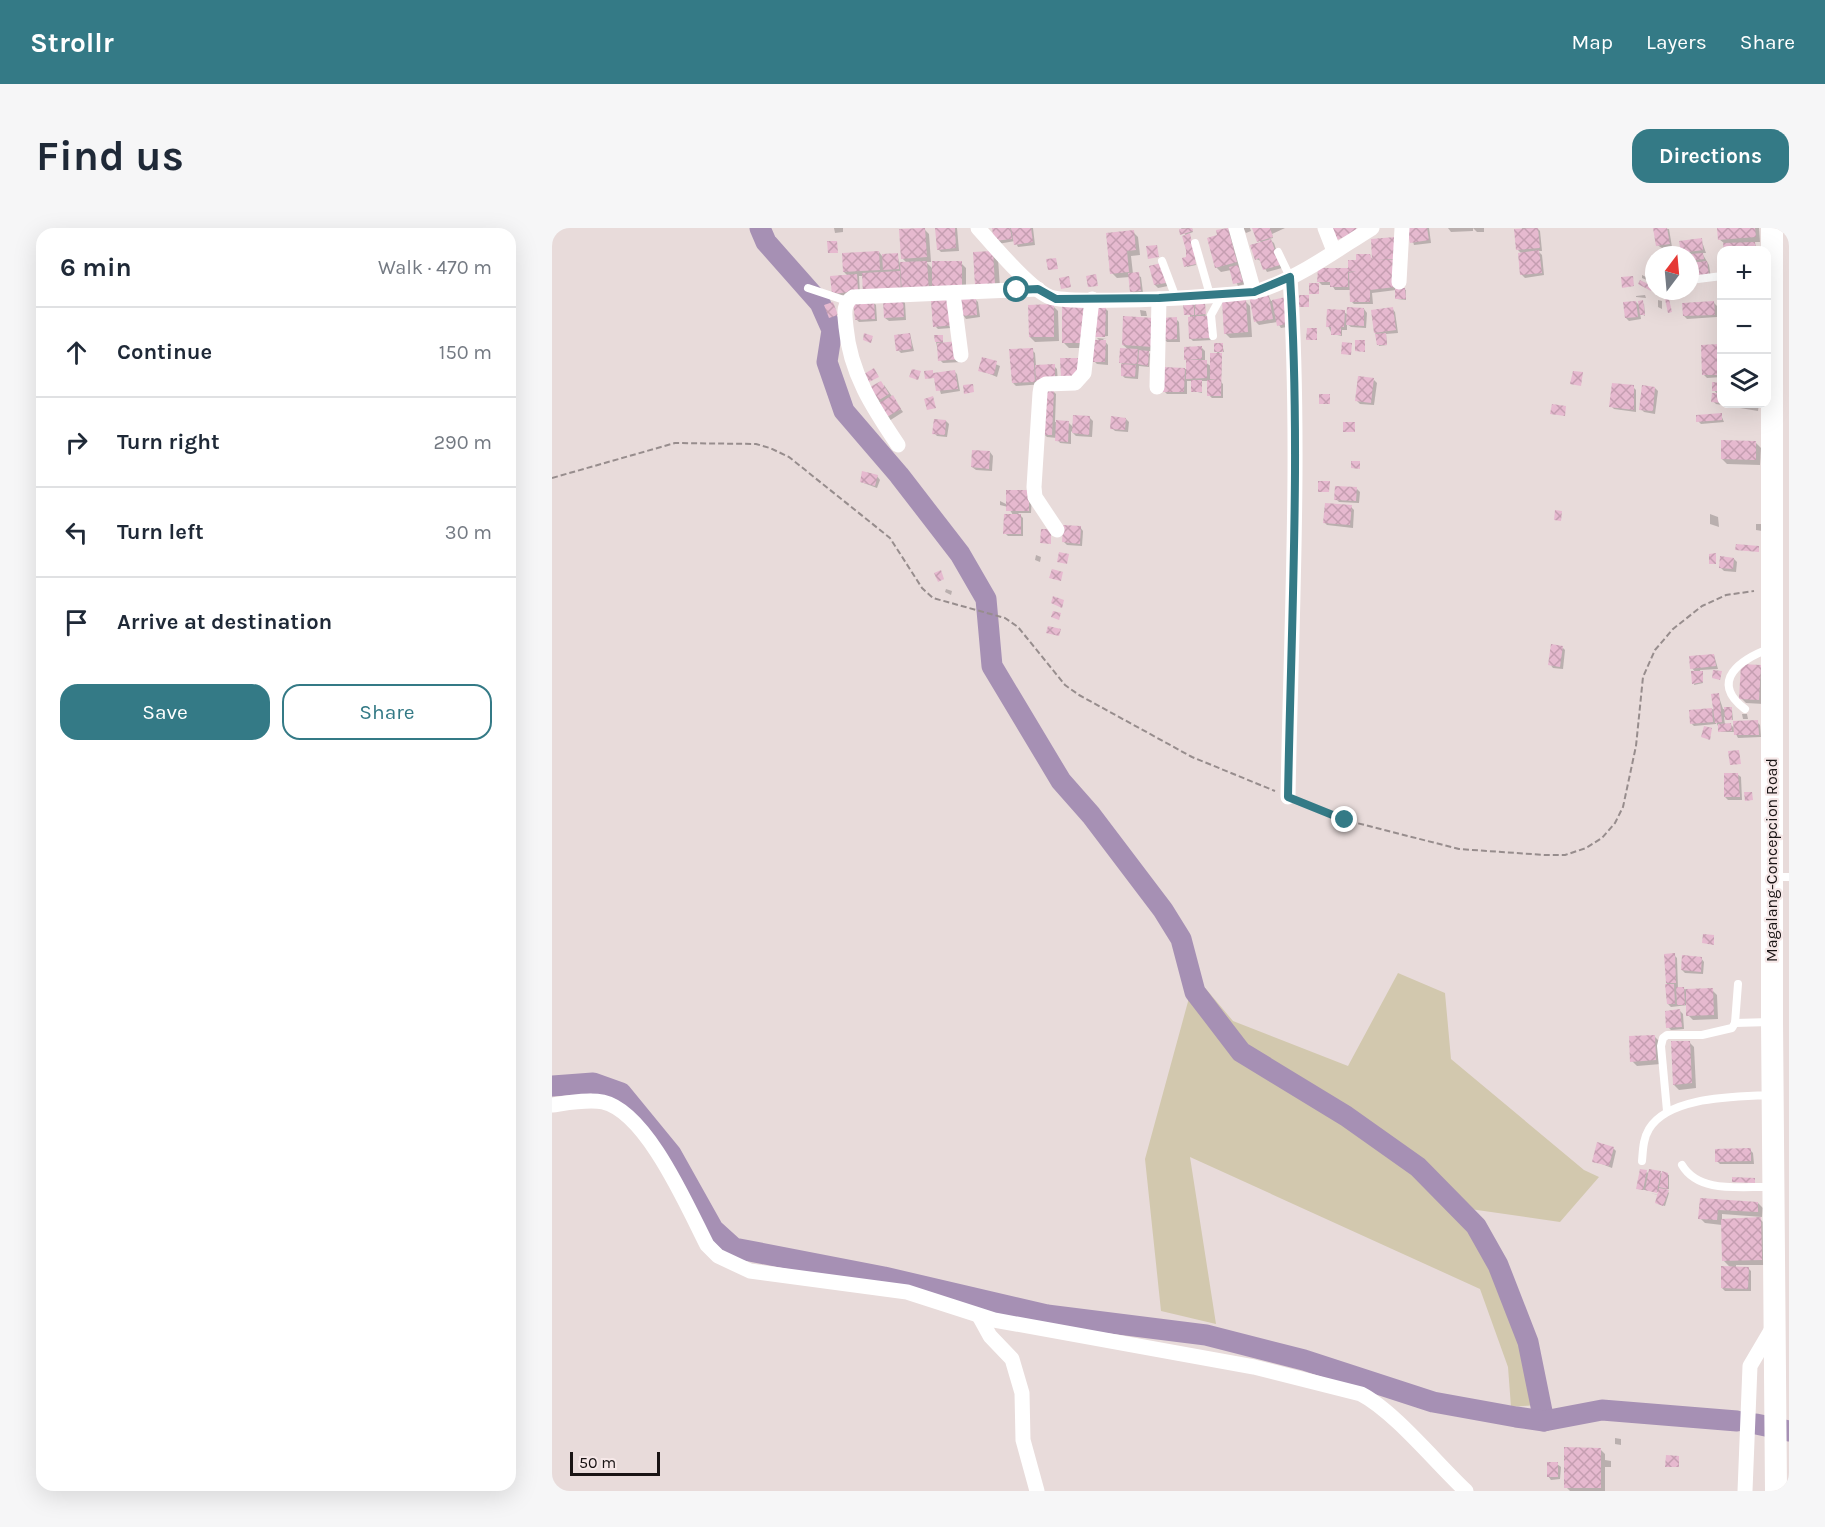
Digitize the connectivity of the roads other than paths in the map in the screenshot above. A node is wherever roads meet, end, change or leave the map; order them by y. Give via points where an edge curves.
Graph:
1 (978, 228) edge
2 (1236, 228) edge
3 (1325, 228) edge
4 (1372, 228) edge
5 (1401, 228) edge
6 (1772, 228) edge
7 (1195, 243) dead end
8 (1771, 246) edge
9 (1334, 251) junction
10 (1278, 252) dead end
11 (1162, 261) dead end
12 (1717, 276) edge
13 (1290, 277) junction
14 (1699, 278) edge
15 (1399, 282) dead end
16 (808, 288) dead end
17 (1038, 289) junction
18 (1254, 292) junction
19 (953, 293) junction
20 (1216, 295) junction
21 (1159, 298) junction
22 (1176, 298) junction
23 (1092, 300) junction
24 (1769, 300) edge
25 (848, 301) junction
26 (1213, 336) dead end
27 (961, 355) dead end
28 (1157, 387) dead end
29 (898, 445) dead end
30 (1057, 530) dead end
31 (1772, 648) junction
32 (1745, 709) dead end
33 (1288, 797) road end
34 (1780, 877) edge
35 (1738, 984) dead end
36 (1772, 1022) junction
37 (1735, 1023) junction
38 (1772, 1095) junction
39 (552, 1105) edge
40 (1667, 1111) junction
41 (1642, 1161) dead end
42 (1682, 1165) dead end
43 (1773, 1187) junction
44 (979, 1316) junction
45 (1775, 1325) junction
46 (1037, 1491) edge
47 (1466, 1491) edge
48 (1745, 1491) edge
49 (1776, 1491) edge

1 - 17 street
2 - 18 street
3 - 9 street
4 - 9 street
5 - 15 street
6 - 8 main road, Magalang-Concepcion Road
7 - 20 lane
9 - 13 street
10 - 13 lane
11 - 22 lane
12 - 14 lane
13 - 18 street
13 - 33 street via 1294,468
16 - 25 lane
17 - 19 street
17 - 23 street via 1056,299
18 - 20 street
19 - 25 street via 853,297
19 - 27 street
20 - 22 street
20 - 26 lane via 1211,315
21 - 22 street
21 - 23 street
21 - 28 street
23 - 30 street via 1090,339 1081,379 1046,384 1040,393 1035,496
24 - 31 main road, Magalang-Concepcion Road
25 - 29 street via 847,342 853,363 868,402
31 - 32 lane via 1744,659 1730,677 1728,689 1732,700
31 - 34 main road, Magalang-Concepcion Road
34 - 36 main road, Magalang-Concepcion Road
35 - 37 lane
36 - 37 lane
36 - 38 main road, Magalang-Concepcion Road
37 - 40 lane via 1732,1028 1713,1033 1663,1038
38 - 40 lane via 1721,1098
38 - 43 main road, Magalang-Concepcion Road
39 - 44 street via 597,1102 618,1109 640,1129 658,1154 707,1245 734,1265 770,1275 907,1292
40 - 41 lane via 1648,1130
42 - 43 lane via 1691,1178 1707,1185
43 - 45 main road, Magalang-Concepcion Road via 1777,1241
44 - 46 street via 990,1336 1012,1359 1022,1393 1023,1440
44 - 47 street via 1254,1367 1361,1394 1392,1418
45 - 48 street via 1750,1366
45 - 49 main road, Magalang-Concepcion Road

